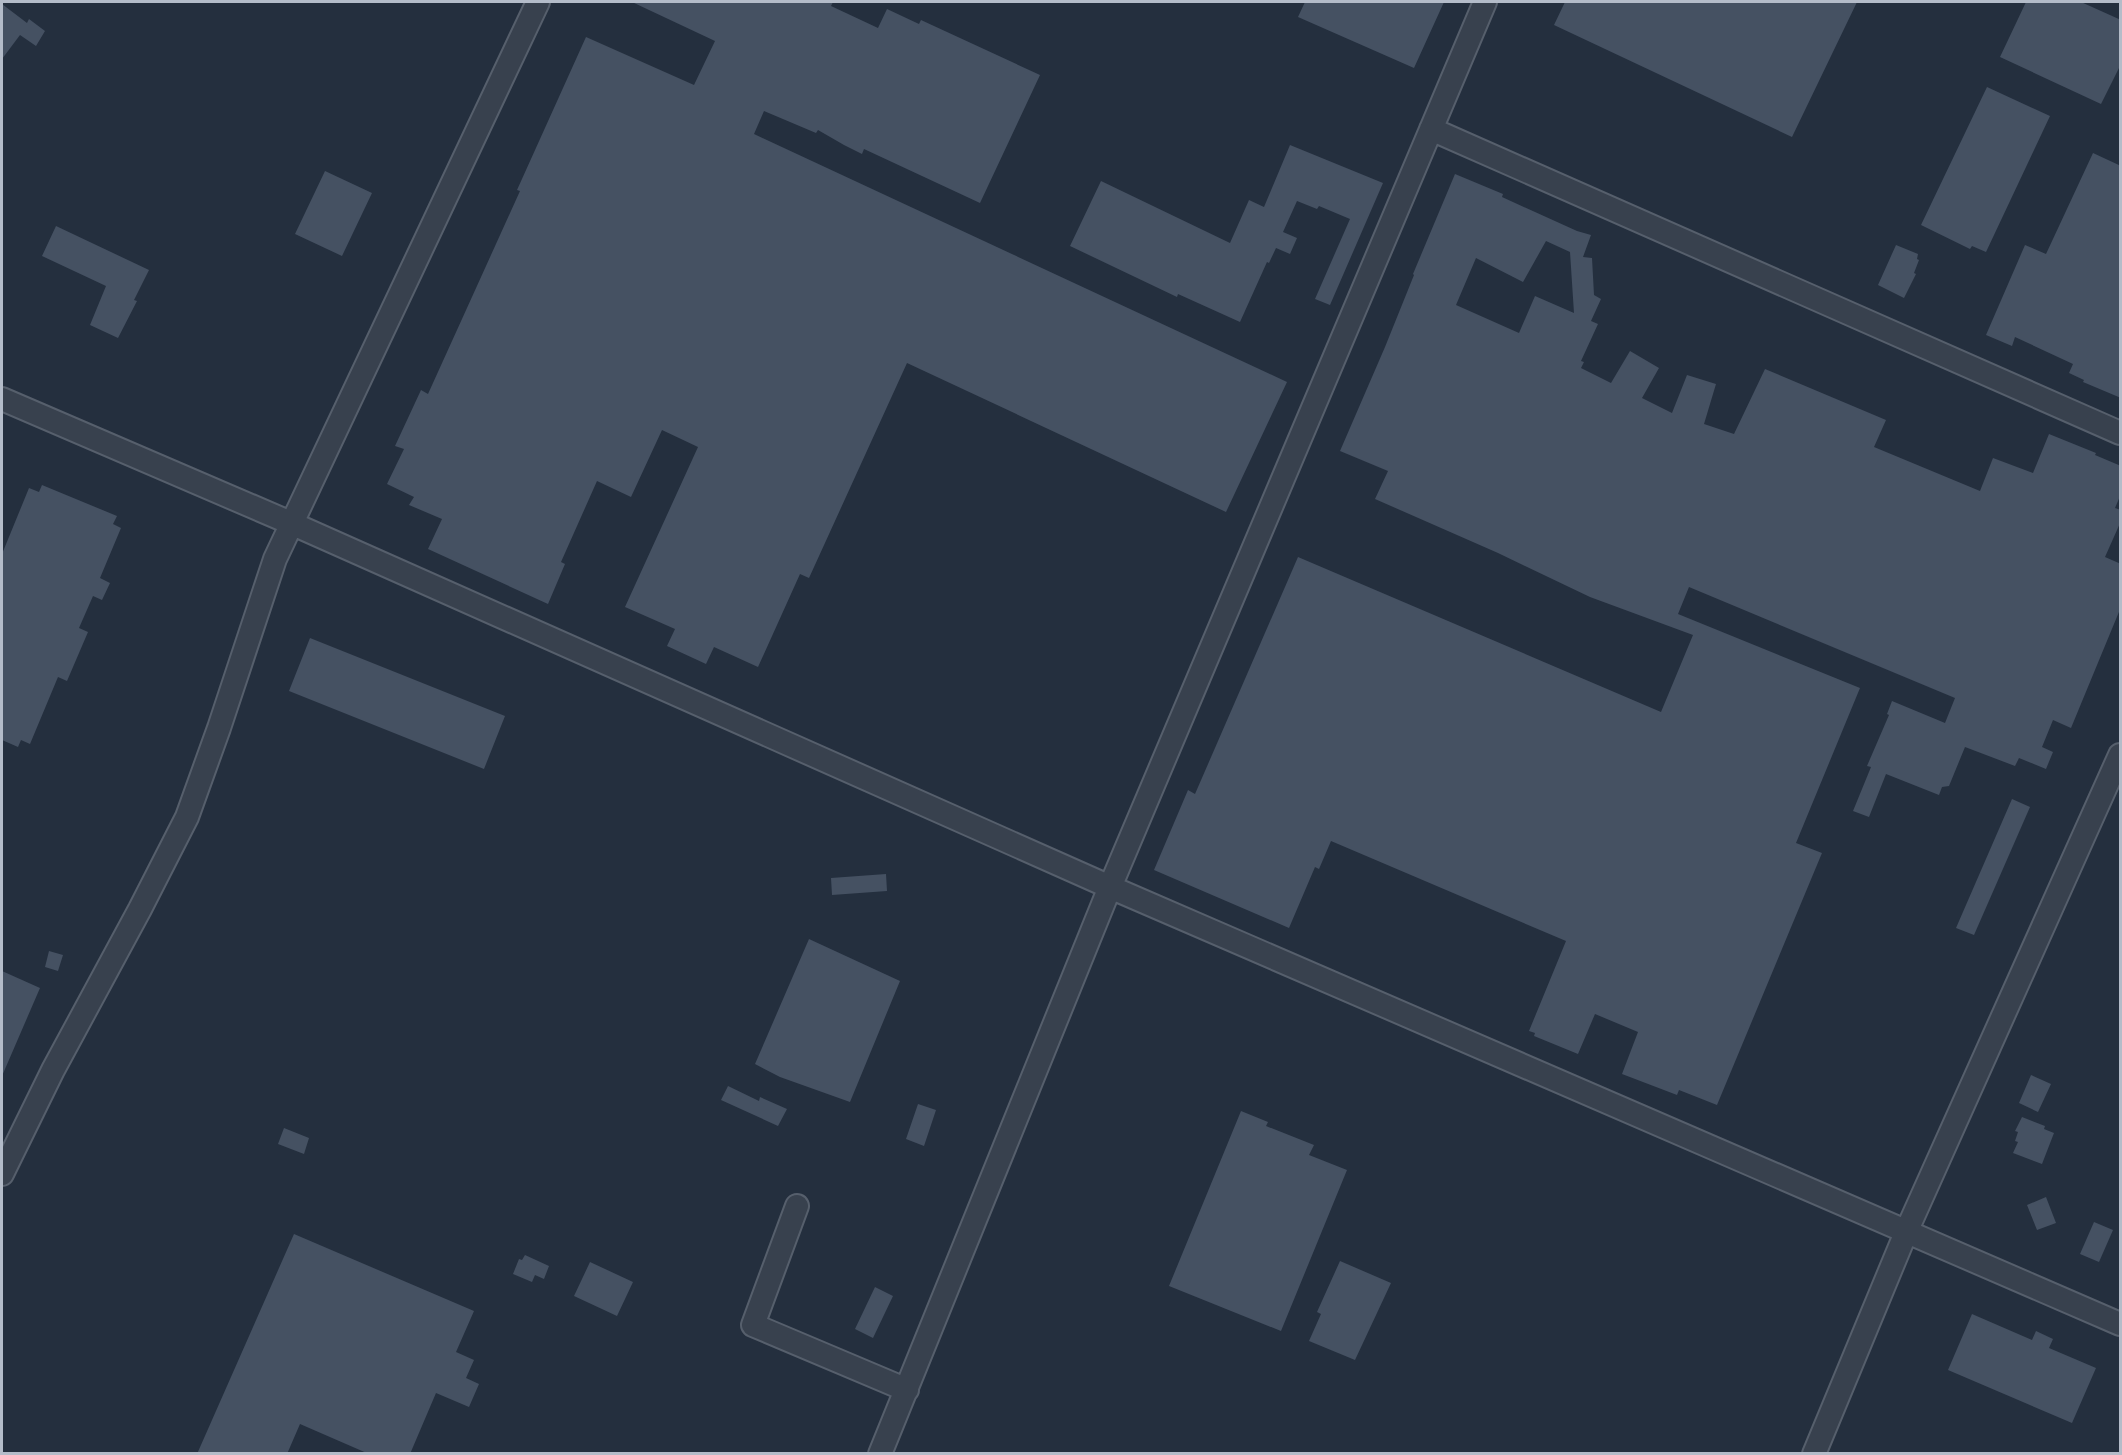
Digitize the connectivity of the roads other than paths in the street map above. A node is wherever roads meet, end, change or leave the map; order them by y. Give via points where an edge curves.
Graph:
1 (538, 2) edge
2 (1485, 2) edge
3 (1431, 129) junction
4 (2, 399) edge
5 (2121, 434) edge
6 (293, 524) junction
7 (2121, 755) edge
8 (1110, 886) junction
9 (2, 1174) edge
10 (797, 1206) dead end
11 (1907, 1230) junction
12 (2121, 1324) edge
13 (907, 1390) junction
14 (880, 1454) edge
15 (1814, 1454) edge

1 - 6 street
2 - 3 street
3 - 5 street
3 - 8 street
4 - 6 street
6 - 8 street
6 - 9 street via 275,558 187,817
7 - 11 street
8 - 11 street
8 - 13 street
10 - 13 street via 753,1325
11 - 12 street
11 - 15 street
13 - 14 street

